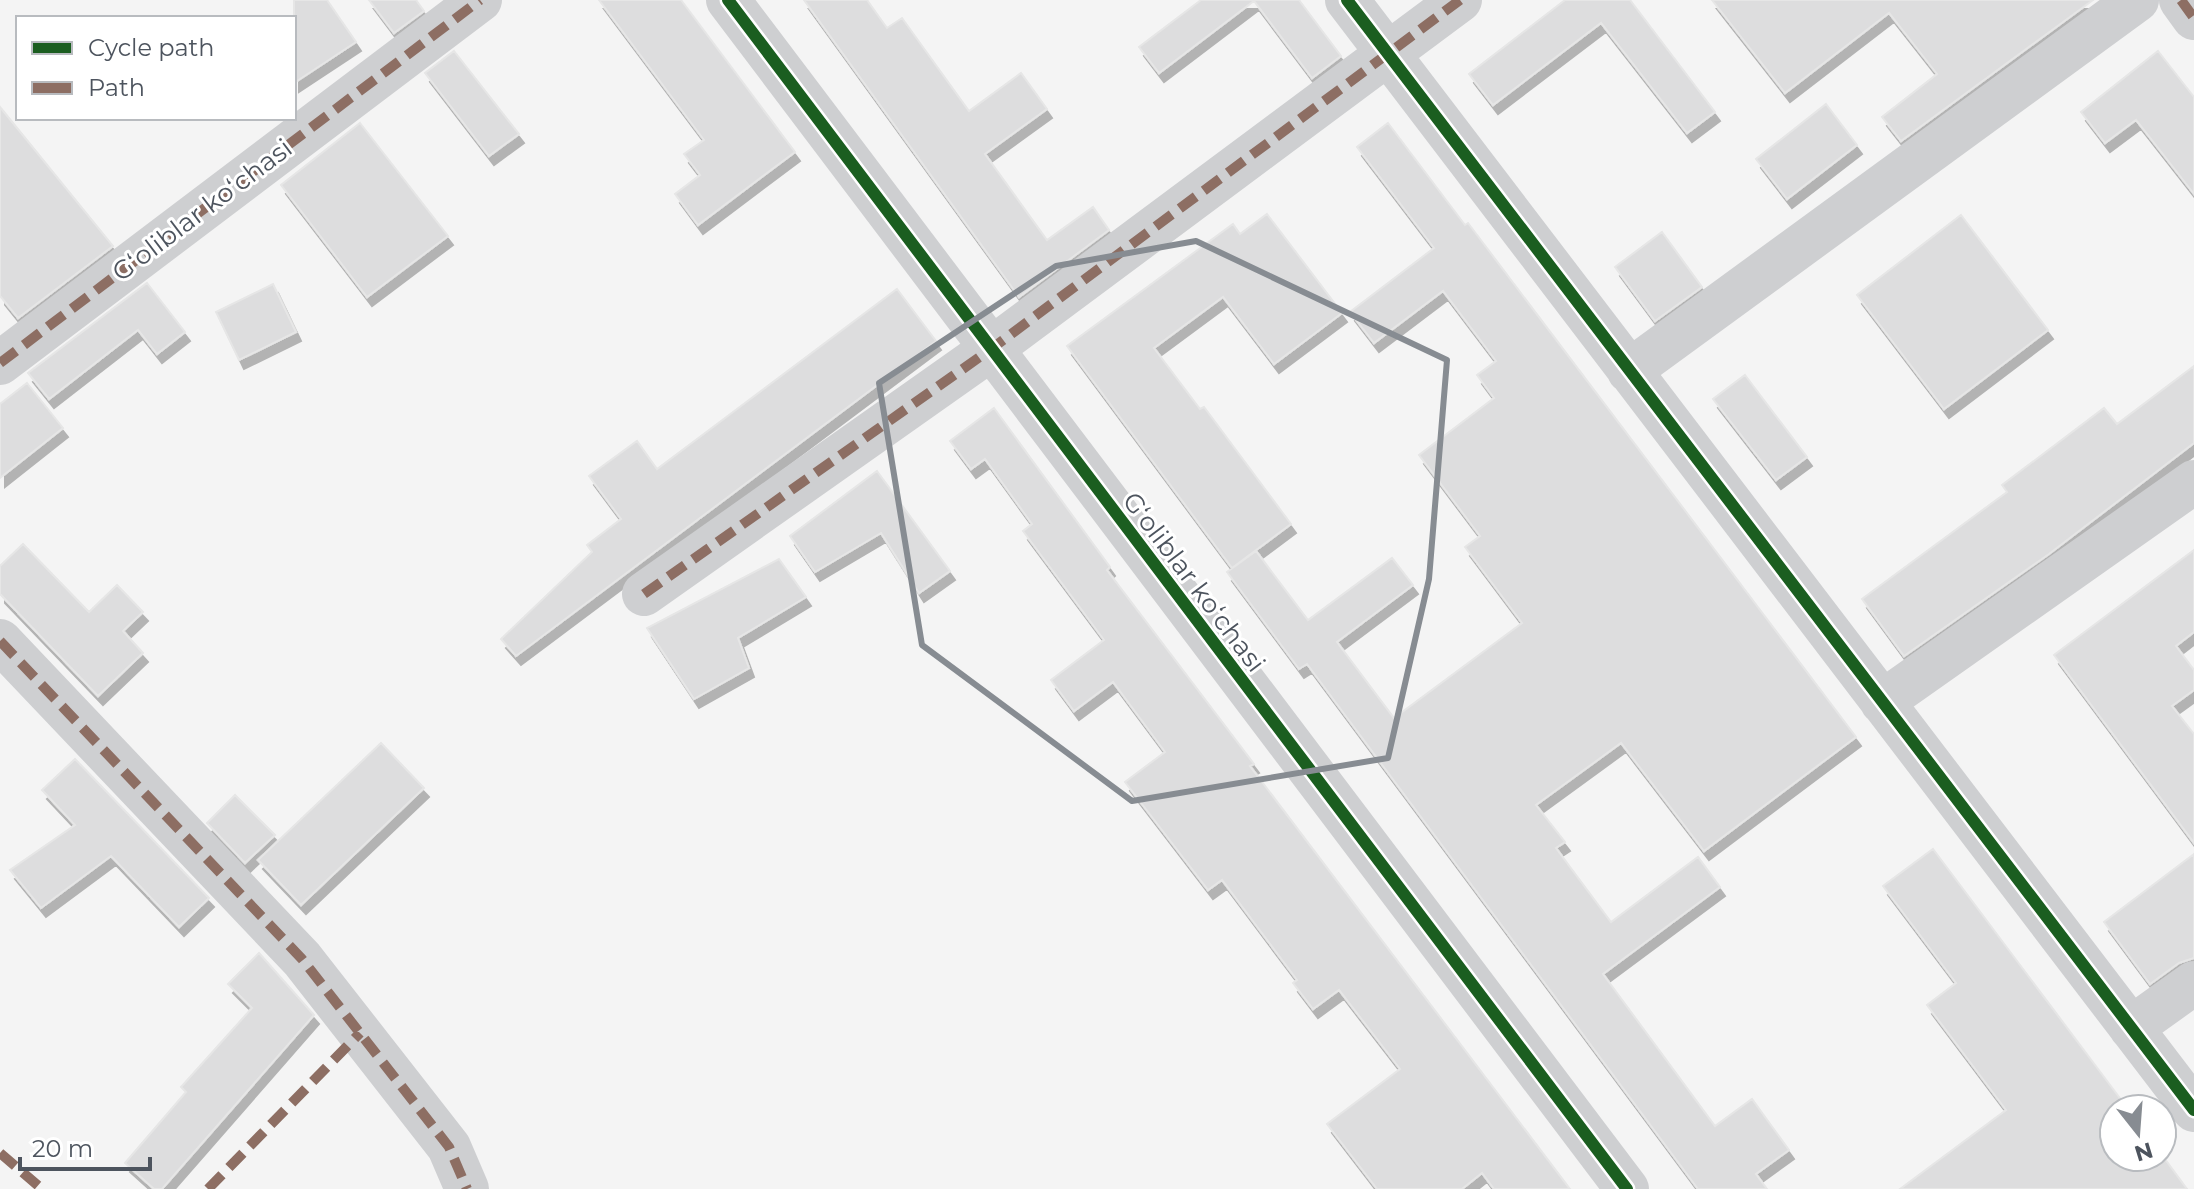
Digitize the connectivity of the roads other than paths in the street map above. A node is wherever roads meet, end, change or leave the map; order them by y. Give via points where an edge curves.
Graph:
1 (480, 0) edge
2 (728, 0) edge
3 (1347, 0) edge
4 (1460, 0) edge
5 (2137, 0) edge
6 (2181, 0) edge
7 (2194, 18) edge
8 (1387, 54) junction
9 (991, 349) junction
10 (0, 363) edge
11 (1629, 371) junction
12 (2194, 482) edge
13 (644, 594) dead end
14 (0, 641) edge
15 (1882, 702) junction
16 (2194, 983) edge
17 (2131, 1028) junction
18 (2194, 1110) edge
19 (467, 1189) edge
20 (1627, 1189) edge

1 - 10 street, Gʻoliblar koʻchasi
2 - 9 street, Gʻoliblar koʻchasi
3 - 8 street
4 - 8 street
5 - 11 street
6 - 7 street
8 - 9 street
8 - 11 street
9 - 13 street
9 - 20 street, Gʻoliblar koʻchasi
11 - 15 street
12 - 15 street
14 - 19 street via 302,959 449,1147
15 - 17 street
16 - 17 street
17 - 18 street

